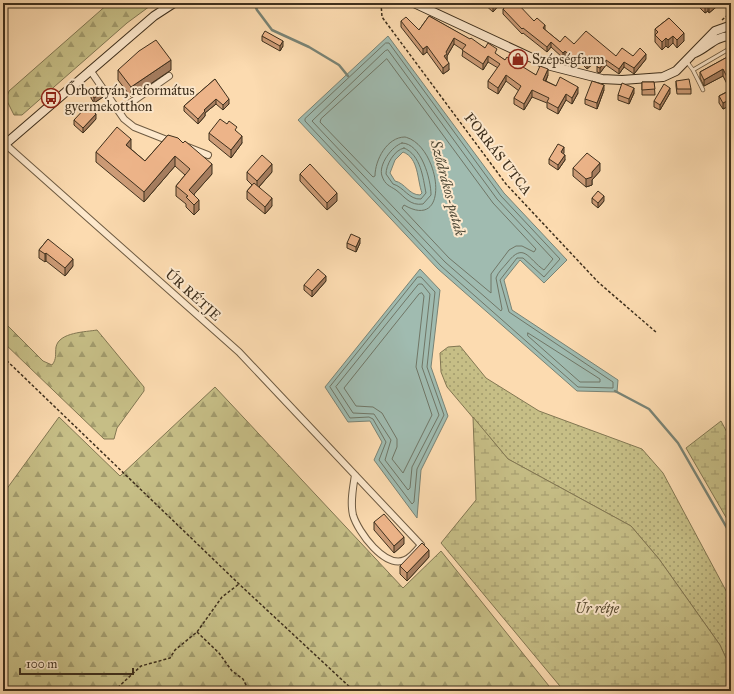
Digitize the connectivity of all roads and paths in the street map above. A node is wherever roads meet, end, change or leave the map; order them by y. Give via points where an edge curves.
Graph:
1 (174, 3) edge
2 (381, 3) edge
3 (414, 3) edge
4 (730, 3) edge
5 (720, 21) dead end
6 (730, 23) edge
7 (731, 36) edge
8 (729, 49) dead end
9 (693, 54) junction
10 (686, 61) junction
11 (90, 70) junction
12 (693, 70) junction
13 (169, 76) dead end
14 (703, 90) dead end
15 (119, 111) junction
16 (4, 145) edge
17 (208, 154) dead end
18 (657, 333) dead end
19 (3, 357) edge
20 (355, 475) junction
21 (239, 584) junction
22 (197, 632) junction
23 (114, 691) edge
24 (249, 691) edge
25 (354, 691) edge

1 - 11 main road via 154,16
2 - 18 path, FORRÁS UTCA via 382,17 506,184 598,282
3 - 10 main road via 547,65 602,79 663,77 676,71
4 - 5 path via 729,14
6 - 7 main road
6 - 9 main road via 715,31
7 - 9 main road via 720,36
8 - 12 lane
9 - 10 main road
10 - 12 lane
11 - 15 street
11 - 16 main road
12 - 14 lane
13 - 15 street
15 - 17 street via 134,127 144,132
16 - 20 street, ÚR RÉTJE via 239,352
19 - 21 path
20 - 20 street, ÚR RÉTJE via 422,545 405,560 396,562 385,557 360,531 351,502
21 - 22 path via 222,597
21 - 25 path
22 - 23 path via 175,650 170,658 141,666
22 - 24 path via 219,653 232,671 243,679

